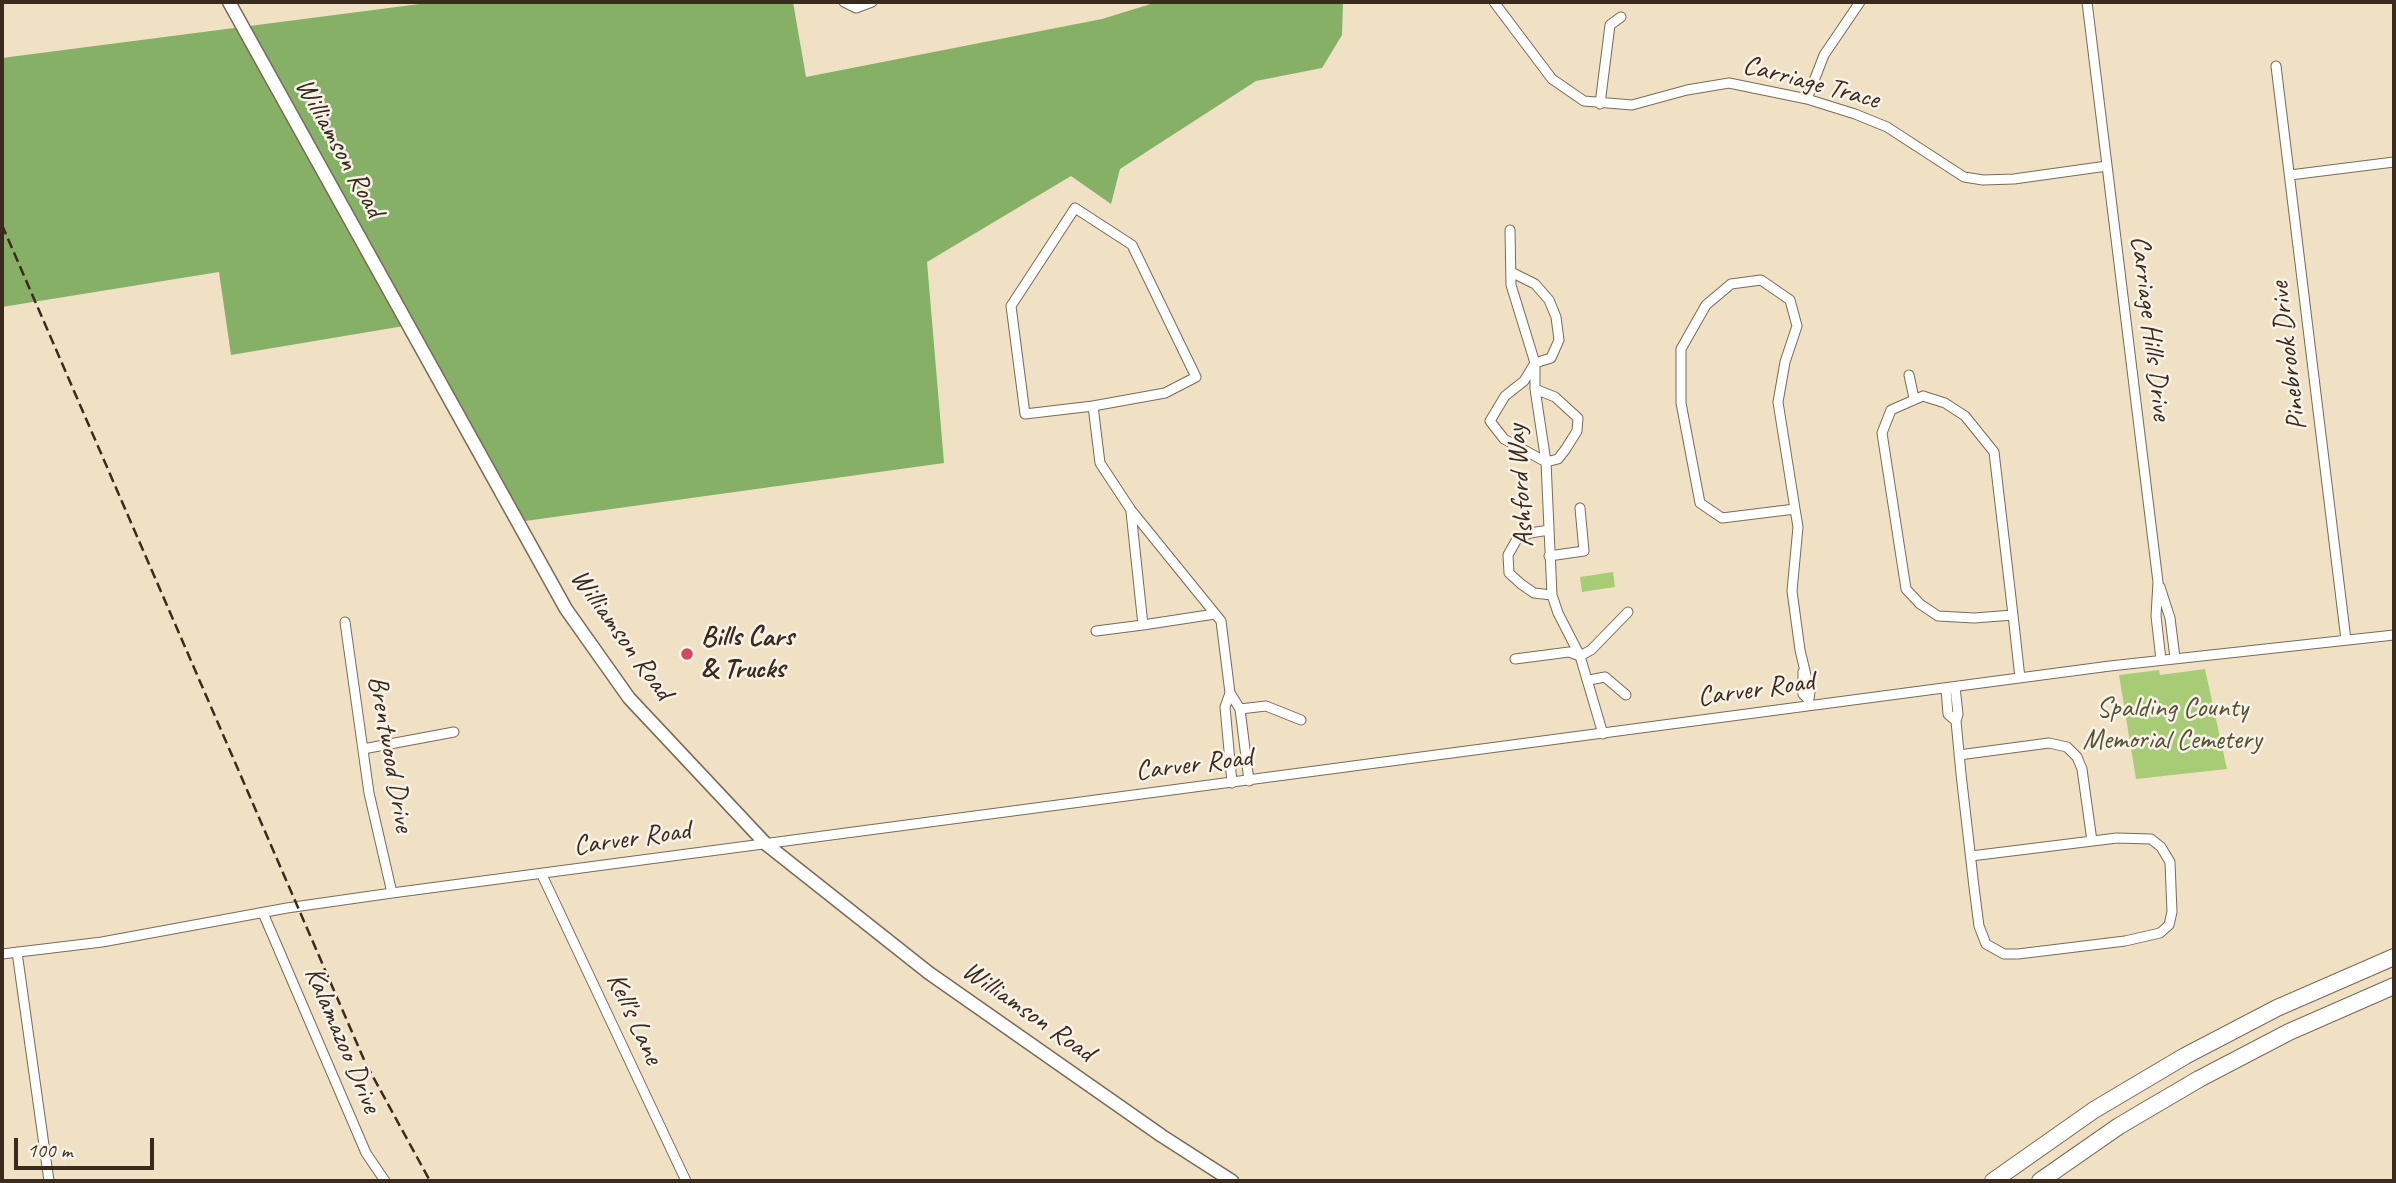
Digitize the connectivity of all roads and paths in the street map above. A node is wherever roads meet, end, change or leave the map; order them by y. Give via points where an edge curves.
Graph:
1 (229, 2) edge
2 (844, 2) edge
3 (872, 2) edge
4 (1494, 2) edge
5 (1860, 2) edge
6 (2087, 2) edge
7 (1621, 17) dead end
8 (2276, 66) dead end
9 (1807, 99) junction
10 (1601, 104) junction
11 (2394, 162) edge
12 (2107, 166) junction
13 (2290, 175) junction
14 (1510, 229) dead end
15 (1511, 272) junction
16 (1535, 363) junction
17 (1909, 375) dead end
18 (1535, 389) junction
19 (1914, 398) junction
20 (1093, 406) junction
21 (1546, 462) junction
22 (1580, 508) dead end
23 (1795, 509) junction
24 (1131, 510) junction
25 (1549, 530) junction
26 (1549, 556) junction
27 (2158, 582) junction
28 (1552, 595) junction
29 (1628, 612) dead end
30 (1215, 614) junction
31 (2013, 615) junction
32 (345, 622) dead end
33 (1143, 625) junction
34 (1096, 631) dead end
35 (2394, 635) edge
36 (2346, 640) junction
37 (1580, 656) junction
38 (2175, 658) junction
39 (1515, 659) dead end
40 (2161, 660) junction
41 (2020, 678) junction
42 (1589, 680) junction
43 (1950, 687) junction
44 (1230, 693) junction
45 (1626, 695) dead end
46 (1808, 702) junction
47 (1240, 709) junction
48 (1301, 720) dead end
49 (454, 732) dead end
50 (1604, 734) junction
51 (363, 749) junction
52 (1959, 755) junction
53 (1249, 781) junction
54 (1232, 783) junction
55 (2092, 841) junction
56 (766, 844) junction
57 (1971, 856) junction
58 (542, 875) junction
59 (392, 893) junction
60 (263, 913) junction
61 (17, 952) junction
62 (2, 954) edge
63 (2394, 957) edge
64 (2394, 986) edge
65 (2043, 1180) edge
66 (50, 1181) edge
67 (385, 1181) edge
68 (685, 1181) edge
69 (1232, 1181) edge
70 (1993, 1181) edge

1 - 56 main road, Williamson Road via 566,609 629,698
2 - 3 street via 856,8
4 - 10 street, Carriage Trace via 1552,79 1584,101
5 - 9 street via 1824,55
6 - 12 street, Carriage Hills Drive
7 - 10 street via 1610,25
8 - 13 street, Pinebrook Drive
9 - 10 street, Carriage Trace via 1729,83 1632,106
9 - 12 street, Carriage Trace via 1887,127 1964,177 2014,179
11 - 13 street
12 - 27 street, Carriage Hills Drive
13 - 36 street, Pinebrook Drive
14 - 15 street, Ashford Way
15 - 16 street, Ashford Way
15 - 16 street via 1535,284 1556,317 1559,340 1551,358
16 - 18 street, Ashford Way
16 - 21 street via 1490,421 1504,439
17 - 19 street
18 - 21 street, Ashford Way
18 - 21 street via 1555,397 1578,418 1577,432 1565,450 1558,459
19 - 31 street via 1934,399 1965,416 1994,452
19 - 31 street via 1891,410 1881,433 1906,589 1938,616
20 - 20 street via 1025,414 1011,306 1076,208 1132,245 1196,377 1165,393
20 - 24 street via 1100,463
21 - 25 street, Ashford Way
22 - 26 street via 1584,551
23 - 23 street via 1778,402 1797,326 1790,300 1761,280 1731,284 1706,305 1681,349 1681,403 1700,503 1722,518
23 - 46 street via 1798,527 1792,591
24 - 30 street
24 - 33 street
25 - 26 street, Ashford Way
25 - 28 street via 1517,540 1508,555 1509,573 1521,584 1534,593
26 - 28 street, Ashford Way
27 - 38 street via 2170,618
27 - 40 street, Carriage Hills Drive
28 - 37 street, Ashford Way
29 - 37 street
30 - 33 street
30 - 44 street via 1221,621
31 - 41 street
32 - 51 street, Brentwood Drive
33 - 34 street
35 - 36 street, Carver Road
36 - 38 street, Carver Road
37 - 39 street via 1569,652
37 - 42 street, Ashford Way
38 - 40 street, Carver Road
40 - 41 street, Carver Road
41 - 43 street, Carver Road
42 - 45 street via 1605,677
42 - 50 street, Ashford Way
43 - 46 street, Carver Road
43 - 52 street via 1948,714 1956,721
44 - 47 street
44 - 54 street via 1224,707
46 - 50 street, Carver Road
47 - 48 street via 1266,706
47 - 53 street
49 - 51 street
50 - 53 street, Carver Road
51 - 59 street, Brentwood Drive
52 - 55 street via 2049,743 2067,747 2082,769
52 - 57 street
53 - 54 street, Carver Road
54 - 56 street, Carver Road
55 - 57 street
55 - 57 street via 2142,837 2161,847 2170,862 2172,912 2169,925 2160,933 2125,942 2018,954 1995,951 1986,944 1979,926
56 - 58 street, Carver Road
56 - 69 main road, Williamson Road via 929,973
58 - 59 street, Carver Road
58 - 68 street, Kell's Lane
59 - 60 street, Carver Road
60 - 61 street, Carver Road
60 - 67 street, Kalamazoo Drive via 366,1153
61 - 62 street, Carver Road
61 - 66 street
63 - 70 highway via 2277,1008 2185,1056 2094,1110
64 - 65 highway via 2289,1032 2199,1079 2119,1126

